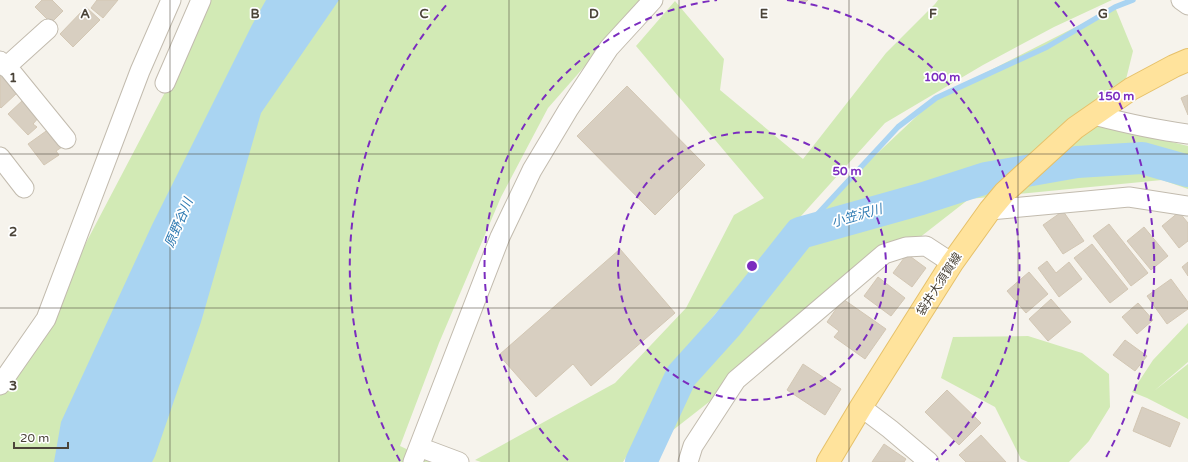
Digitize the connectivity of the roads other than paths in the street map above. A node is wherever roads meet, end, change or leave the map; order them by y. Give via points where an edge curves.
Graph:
1 (171, 0) edge
2 (201, 0) edge
3 (653, 0) edge
4 (1181, 0) edge
5 (1188, 5) edge
6 (48, 29) dead end
7 (1188, 60) edge
8 (3, 64) edge
9 (165, 83) dead end
10 (1094, 115) junction
11 (1188, 134) edge
12 (66, 139) dead end
13 (0, 157) edge
14 (24, 188) dead end
15 (1188, 206) edge
16 (990, 210) junction
17 (952, 263) junction
18 (0, 385) edge
19 (861, 407) junction
20 (416, 454) edge
21 (459, 462) edge
22 (688, 462) edge
23 (828, 462) edge
24 (929, 462) edge

1 - 18 street via 140,71 46,319
2 - 9 street
3 - 20 street via 609,48 532,170 500,237
4 - 5 street
6 - 8 street
7 - 10 main road, 袋井大須賀線 via 1131,89
8 - 12 street
10 - 11 street
10 - 16 main road, 袋井大須賀線 via 1075,128 1005,192
13 - 14 street
15 - 16 street via 1129,197
16 - 17 main road, 袋井大須賀線
17 - 19 main road, 袋井大須賀線
17 - 22 street via 926,246 906,247 884,254 736,380 693,446
19 - 23 main road, 袋井大須賀線
19 - 24 street
20 - 21 street

